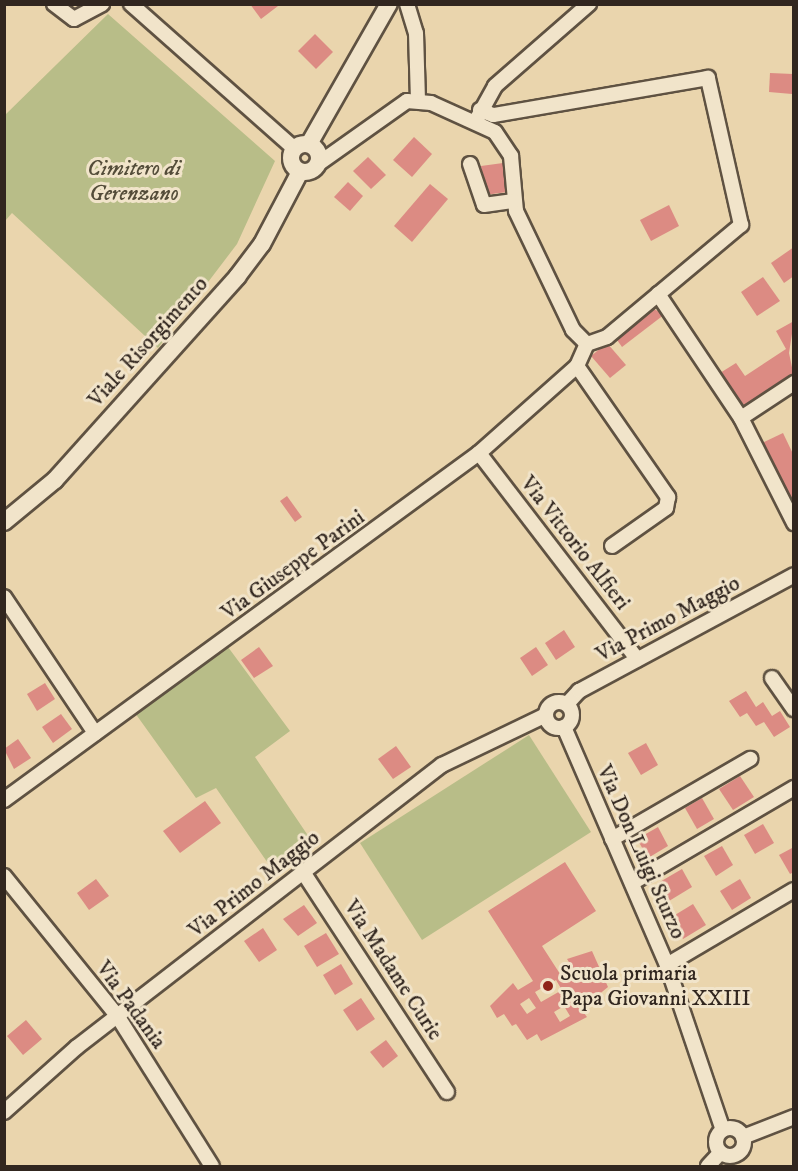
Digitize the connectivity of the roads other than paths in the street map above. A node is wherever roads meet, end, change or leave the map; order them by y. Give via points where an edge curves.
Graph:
1 (54, 4) edge
2 (102, 4) edge
3 (131, 4) edge
4 (389, 4) edge
5 (407, 4) edge
6 (589, 4) edge
7 (418, 100) junction
8 (478, 116) junction
9 (302, 146) junction
10 (318, 164) junction
11 (470, 164) dead end
12 (300, 172) junction
13 (514, 201) junction
14 (658, 294) junction
15 (587, 344) junction
16 (577, 366) junction
17 (794, 383) edge
18 (741, 418) junction
19 (479, 453) junction
20 (4, 522) edge
21 (794, 523) edge
22 (612, 546) dead end
23 (794, 575) edge
24 (4, 597) edge
25 (637, 659) junction
26 (772, 678) dead end
27 (567, 704) junction
28 (794, 709) edge
29 (546, 715) junction
30 (564, 727) junction
31 (95, 733) junction
32 (750, 759) dead end
33 (794, 788) edge
34 (4, 800) edge
35 (612, 839) junction
36 (303, 872) junction
37 (4, 876) edge
38 (632, 883) junction
39 (794, 890) edge
40 (667, 964) junction
41 (118, 1017) junction
42 (447, 1092) dead end
43 (4, 1112) edge
44 (794, 1117) edge
45 (723, 1130) junction
46 (743, 1137) junction
47 (720, 1153) junction
48 (741, 1161) edge
49 (212, 1167) edge
50 (708, 1167) edge

1 - 2 street via 74,19
3 - 9 street
4 - 9 street
5 - 7 street via 416,33
6 - 8 street via 495,86
7 - 8 street
7 - 10 street via 399,106 334,157
8 - 13 street via 507,146
8 - 14 street via 703,77 711,81 741,225
9 - 10 street via 317,150
9 - 12 street via 291,164
10 - 12 street
11 - 13 street via 484,205
12 - 20 street, Viale Risorgimento via 262,244 237,277 55,480
13 - 15 street via 573,330
14 - 15 street via 606,337
14 - 18 street
15 - 16 street, Via Giuseppe Parini
16 - 19 street, Via Giuseppe Parini
16 - 22 street via 668,497 666,508
17 - 18 street
18 - 21 street
19 - 25 street, Via Vittorio Alfieri
19 - 31 street, Via Giuseppe Parini
23 - 25 street, Via Primo Maggio
24 - 31 street
25 - 27 street, Via Primo Maggio via 579,691
26 - 28 street
27 - 29 street via 551,704
27 - 30 street via 572,714
29 - 30 street via 552,726
29 - 36 street, Via Primo Maggio via 442,765
30 - 35 street, Via Don Luigi Sturzo
31 - 34 street, Via Giuseppe Parini
32 - 35 street
33 - 38 street
35 - 38 street, Via Don Luigi Sturzo
36 - 41 street, Via Primo Maggio
36 - 42 street, Via Madame Curie
37 - 41 street, Via Padania
38 - 40 street, Via Don Luigi Sturzo
39 - 40 street
40 - 45 street, Via Don Luigi Sturzo
41 - 43 street, Via Primo Maggio
41 - 49 street, Via Padania
44 - 46 street
45 - 46 street via 737,1130
45 - 47 street via 715,1142
46 - 48 street
47 - 48 street
47 - 50 street

